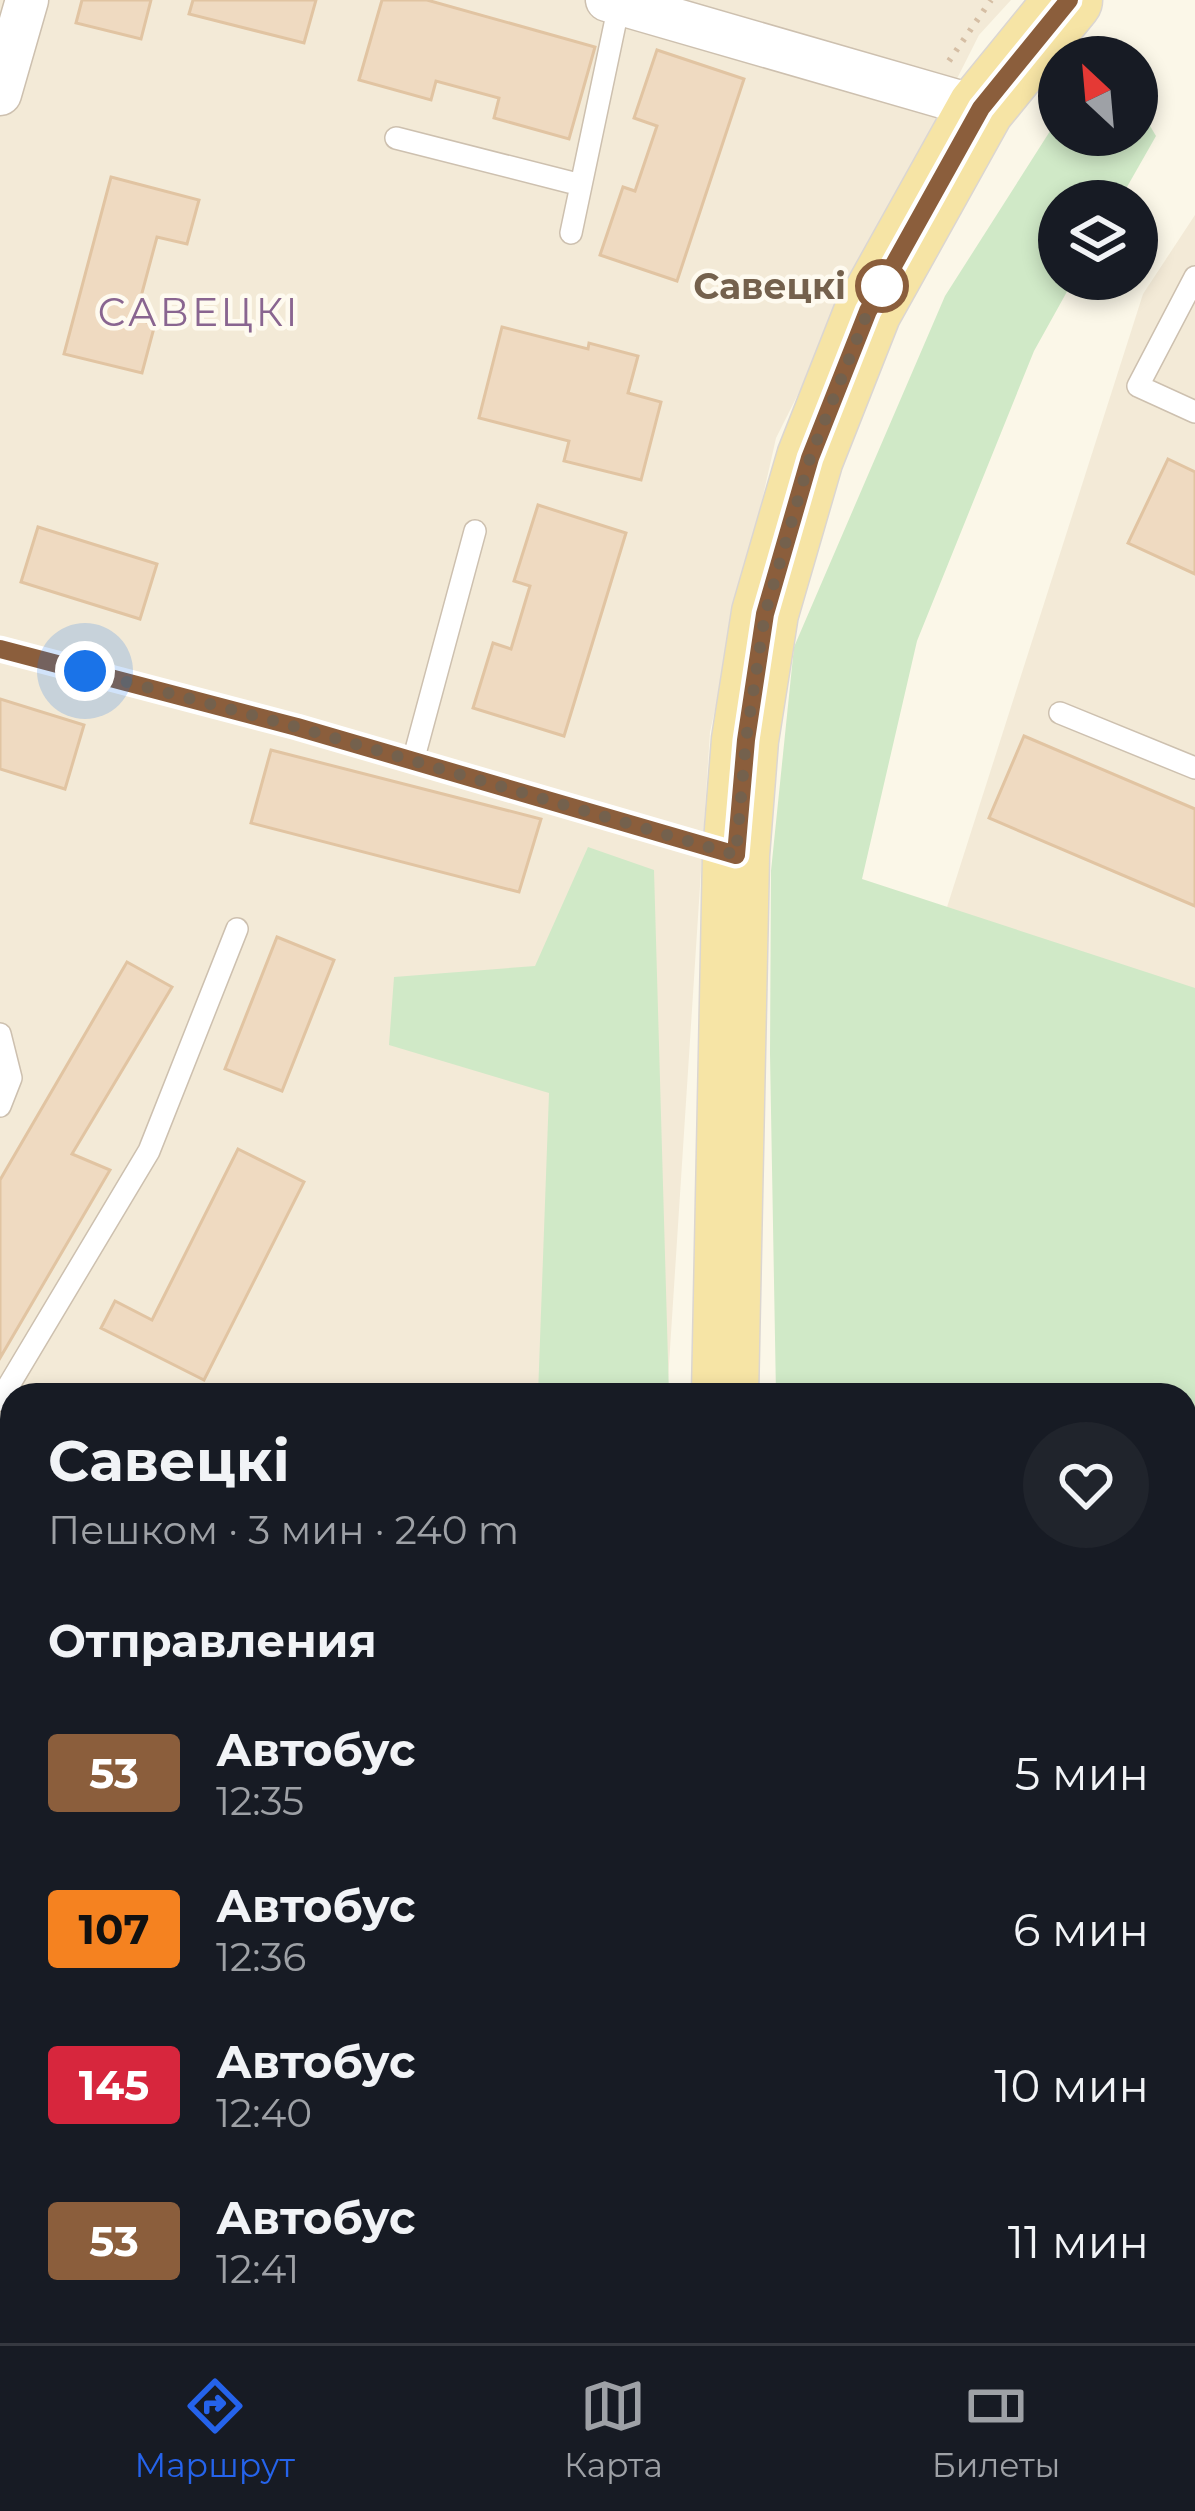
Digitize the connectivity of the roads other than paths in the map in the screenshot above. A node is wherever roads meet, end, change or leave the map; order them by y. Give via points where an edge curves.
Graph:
1 (27, 0) edge
2 (1069, 0) edge
3 (616, 1) edge
4 (0, 94) edge
5 (954, 101) junction
6 (396, 138) dead end
7 (581, 185) junction
8 (571, 233) dead end
9 (1195, 277) edge
10 (1195, 412) edge
11 (476, 530) dead end
12 (0, 649) edge
13 (1060, 713) dead end
14 (413, 761) junction
15 (1195, 768) edge
16 (736, 855) junction
17 (237, 929) dead end
18 (0, 1034) edge
19 (0, 1106) edge
20 (10, 1383) edge
21 (725, 1383) edge

1 - 4 street
2 - 5 main road
3 - 5 street
3 - 7 lane
5 - 16 main road via 810,458 765,614
6 - 7 lane
7 - 8 lane
9 - 10 lane via 1138,386
11 - 14 lane
12 - 14 lane
13 - 15 lane
14 - 16 lane
16 - 21 main road
17 - 20 lane via 149,1151
18 - 19 lane via 11,1078

